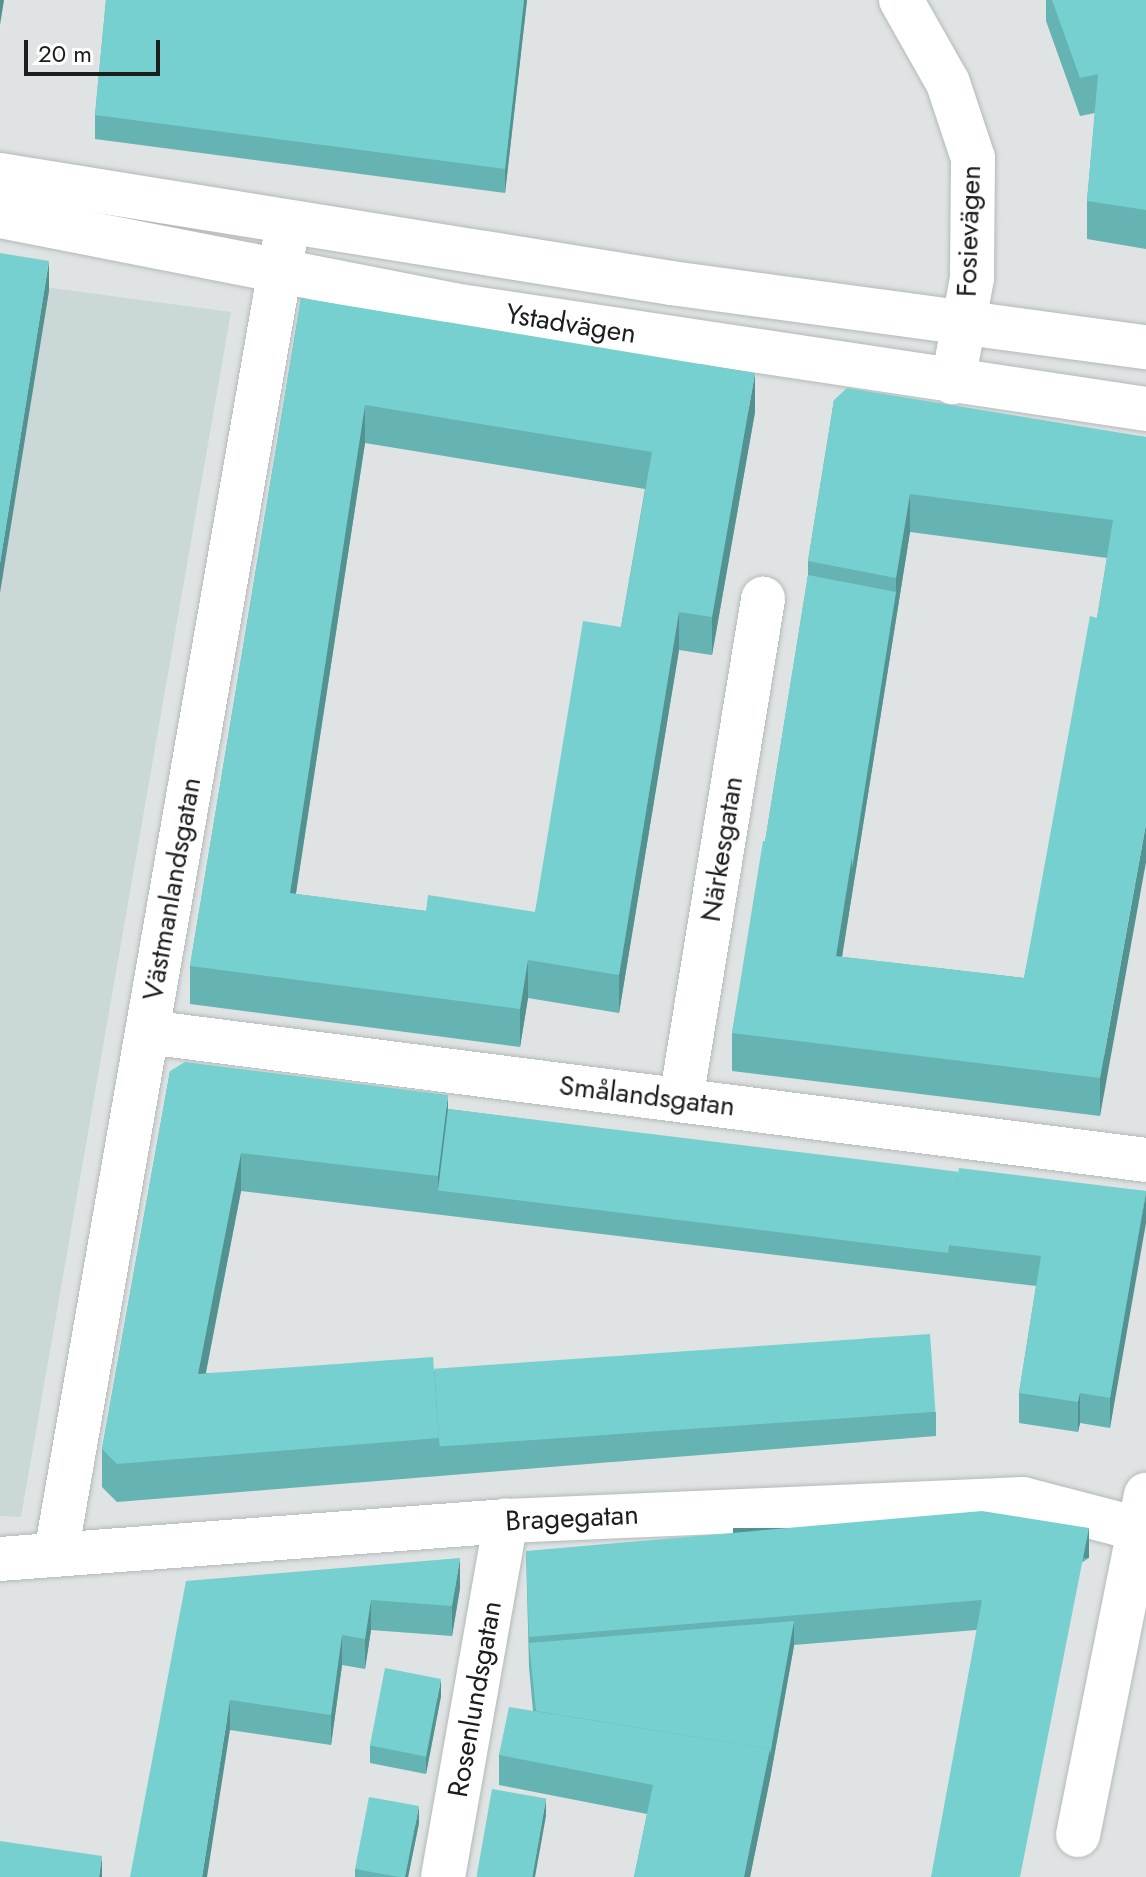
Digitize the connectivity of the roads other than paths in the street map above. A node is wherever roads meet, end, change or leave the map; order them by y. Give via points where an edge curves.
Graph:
1 (901, 0) edge
2 (0, 175) edge
3 (0, 216) edge
4 (288, 224) junction
5 (280, 267) junction
6 (964, 321) junction
7 (1146, 347) edge
8 (953, 382) junction
9 (1146, 409) edge
10 (763, 599) dead end
11 (147, 1032) junction
12 (681, 1100) junction
13 (1146, 1160) edge
14 (1144, 1519) edge
15 (506, 1521) junction
16 (56, 1554) junction
17 (0, 1559) edge
18 (1078, 1835) dead end
19 (443, 1877) edge

1 - 6 street, Fosievägen via 948,83 973,158 972,278
2 - 4 street, Ystadvägen
3 - 5 street, Ystadvägen
4 - 5 street, Västmanlandsgatan
4 - 6 street, Ystadvägen
5 - 8 street, Ystadvägen via 453,305
5 - 11 street, Västmanlandsgatan
6 - 7 street, Ystadvägen
6 - 8 street, Fosievägen
8 - 9 street, Ystadvägen
10 - 12 street, Närkesgatan
11 - 12 street, Smålandsgatan
11 - 16 street, Västmanlandsgatan
12 - 13 street, Smålandsgatan
14 - 15 street, Bragegatan via 1023,1499
14 - 18 street
15 - 16 street, Bragegatan
15 - 19 street, Rosenlundsgatan
16 - 17 street, Bragegatan

